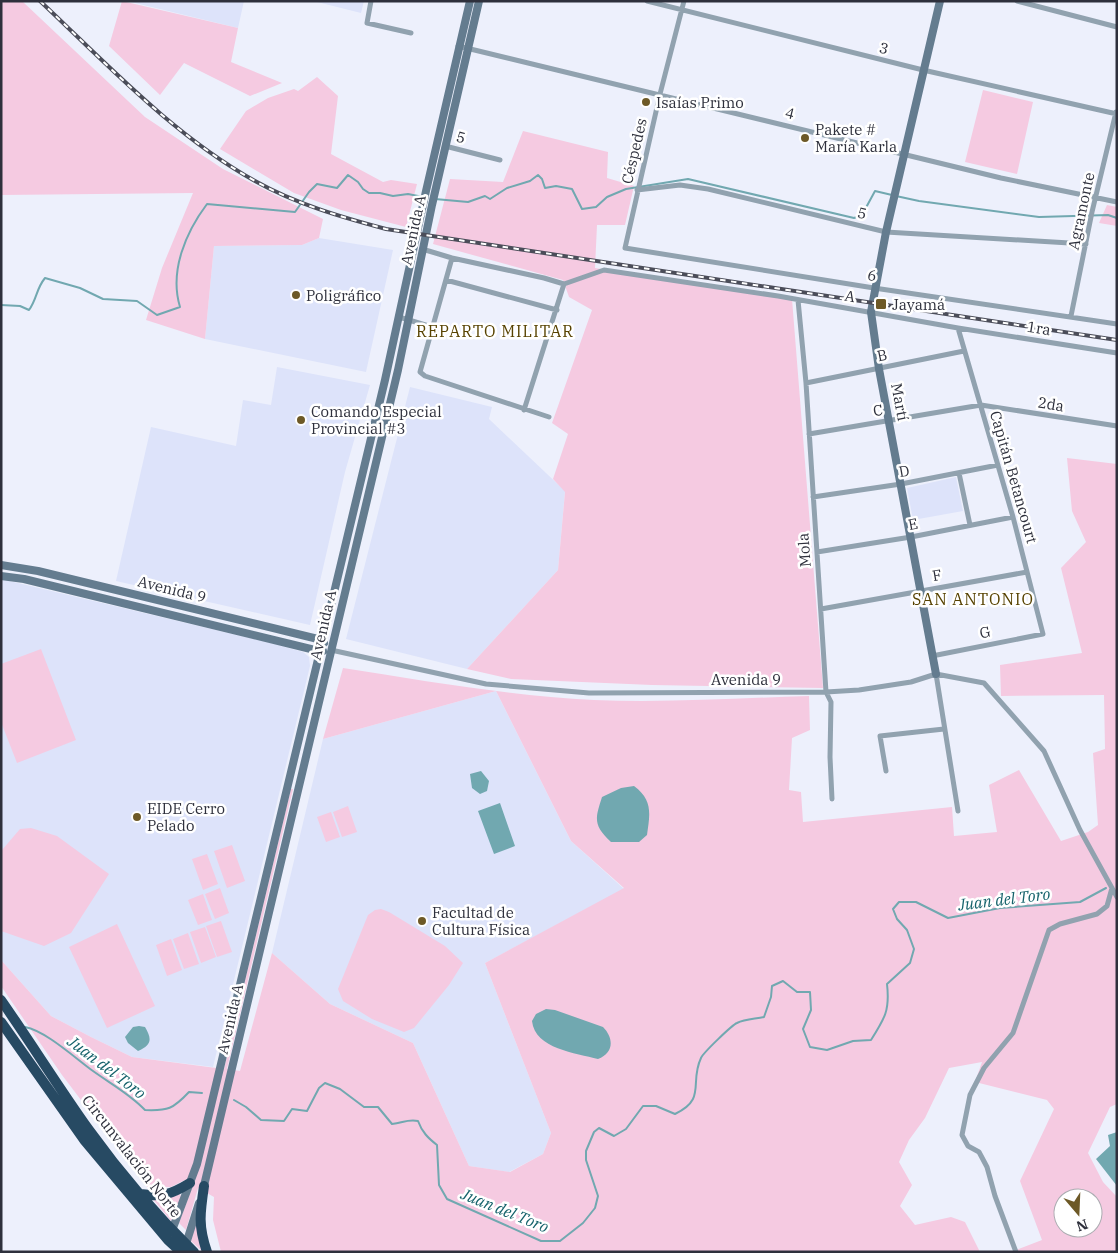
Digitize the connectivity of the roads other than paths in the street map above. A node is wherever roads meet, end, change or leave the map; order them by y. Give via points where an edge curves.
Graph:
1 (371, 1) edge
2 (470, 1) edge
3 (479, 1) edge
4 (646, 1) edge
5 (684, 1) edge
6 (940, 1) edge
7 (1017, 1) edge
8 (682, 10) junction
9 (1117, 26) edge
10 (411, 33) dead end
11 (458, 46) junction
12 (468, 48) junction
13 (923, 70) junction
14 (660, 94) junction
15 (1117, 113) edge
16 (446, 146) junction
17 (904, 153) junction
18 (500, 160) dead end
19 (637, 190) junction
20 (1096, 197) junction
21 (1117, 202) edge
22 (428, 204) junction
23 (886, 232) junction
24 (1086, 244) junction
25 (625, 248) joint
26 (422, 249) junction
27 (452, 258) junction
28 (446, 280) junction
29 (564, 284) junction
30 (874, 288) junction
31 (798, 300) junction
32 (557, 310) junction
33 (871, 312) junction
34 (1071, 316) junction
35 (399, 317) junction
36 (409, 320) junction
37 (1117, 324) edge
38 (432, 327) junction
39 (958, 328) junction
40 (964, 351) junction
41 (1117, 353) edge
42 (879, 369) junction
43 (806, 383) junction
44 (981, 405) junction
45 (524, 410) junction
46 (549, 417) dead end
47 (890, 421) junction
48 (1117, 426) edge
49 (809, 434) junction
50 (998, 465) junction
51 (959, 473) junction
52 (901, 484) junction
53 (813, 497) junction
54 (1013, 517) junction
55 (970, 525) junction
56 (911, 537) junction
57 (817, 552) junction
58 (1, 565) edge
59 (1027, 572) junction
60 (1, 576) edge
61 (105, 587) junction
62 (920, 591) junction
63 (102, 599) junction
64 (821, 609) junction
65 (1043, 634) joint
66 (322, 640) junction
67 (331, 650) junction
68 (319, 651) junction
69 (932, 656) junction
70 (936, 674) junction
71 (826, 692) junction
72 (944, 729) junction
73 (304, 768) junction
74 (886, 771) dead end
75 (290, 773) junction
76 (832, 798) dead end
77 (958, 811) dead end
78 (1112, 888) junction
79 (1117, 897) edge
80 (1, 1000) edge
81 (1, 1022) edge
82 (190, 1183) junction
83 (204, 1186) junction
84 (140, 1194) junction
85 (170, 1235) junction
86 (183, 1249) edge
87 (194, 1252) edge
88 (207, 1252) edge
89 (1016, 1252) edge

1 - 10 street via 367,23
2 - 11 main road, Avenida A
3 - 12 main road, Avenida A
4 - 8 street, 3
5 - 8 street, Céspedes
6 - 13 main road, Martí
7 - 9 street
8 - 13 street, 3
8 - 14 street, Céspedes
11 - 12 street, 4
11 - 22 main road, Avenida A via 426,191
12 - 14 street, 4
12 - 16 main road, Avenida A
13 - 15 street, 3
13 - 17 main road, Martí
14 - 17 street, 4
14 - 19 street, Céspedes
15 - 20 street, Agramonte
16 - 18 street, 5
16 - 22 main road, Avenida A via 435,194
17 - 20 street, 4 via 1001,178
17 - 23 main road, Martí
19 - 23 street, 5 via 680,185 708,189
19 - 25 street, Céspedes
20 - 21 street, 4
20 - 24 street, Agramonte
22 - 26 main road, Avenida A
22 - 35 main road, Avenida A
23 - 24 street, 5
23 - 30 main road, Martí
24 - 34 street, Agramonte
25 - 30 street, 6
26 - 27 street
26 - 36 main road, Avenida A
27 - 28 street
27 - 29 street
28 - 32 street
28 - 38 street
29 - 31 street, A via 604,270
29 - 32 street
30 - 33 main road, Martí
30 - 34 street, 6
31 - 33 street, A
31 - 43 street, Mola
32 - 45 street
33 - 39 street, A
33 - 42 main road, Martí
34 - 37 street, 6
35 - 36 street
35 - 66 main road, Avenida A
36 - 38 street
36 - 67 main road, Avenida A
38 - 45 street via 420,372
39 - 40 street, Capitán Betancourt
39 - 41 street, 1ra
40 - 42 street, B
40 - 44 street, Capitán Betancourt
42 - 43 street, B
42 - 47 main road, Martí
43 - 49 street, Mola
44 - 47 street, C
44 - 48 street, 2da
44 - 50 street, Capitán Betancourt
45 - 46 street
47 - 49 street, C
47 - 52 main road, Martí
49 - 53 street, Mola
50 - 51 street, D
50 - 54 street, Capitán Betancourt
51 - 52 street, D
51 - 55 street
52 - 53 street, D
52 - 56 main road, Martí
53 - 57 street, Mola
54 - 55 street, E
54 - 59 street, Capitán Betancourt
55 - 56 street, E
56 - 57 street, E
56 - 62 main road, Martí
57 - 64 street, Mola
58 - 61 main road, Avenida 9 via 38,570
59 - 62 street, F
59 - 65 street, Capitán Betancourt
60 - 63 main road, Avenida 9
61 - 63 main road
61 - 66 main road, Avenida 9
62 - 64 street, F
62 - 69 main road, Martí
63 - 68 main road, Avenida 9
64 - 71 street, Mola
65 - 69 street, G
66 - 67 main road
66 - 68 main road, Avenida A
67 - 68 main road, Avenida 9
67 - 71 street, Avenida 9 via 486,684 589,693
67 - 73 main road, Avenida A
68 - 75 main road, Avenida A
69 - 70 main road, Martí
70 - 71 street, Avenida 9 via 910,682
70 - 72 street, Martí
70 - 78 street, Avenida 9 via 984,683 1044,751 1080,830
71 - 76 street, Mola via 831,702
72 - 74 street via 880,736
72 - 77 street, Martí
73 - 75 main road
73 - 83 main road, Avenida A
75 - 82 main road, Avenida A
78 - 79 street, Avenida 9
78 - 89 street via 1107,906 1097,914 1049,930 1013,1034 984,1068 970,1094 962,1135 988,1167
80 - 84 highway, Circunvalación Norte via 90,1131
81 - 85 highway, Circunvalación Norte via 85,1141
82 - 84 highway via 168,1195
82 - 85 main road, Avenida A
83 - 86 main road, Avenida A
83 - 88 highway via 200,1232
84 - 85 highway, Circunvalación Norte
85 - 86 highway, Circunvalación Norte
86 - 87 highway, Circunvalación Norte

